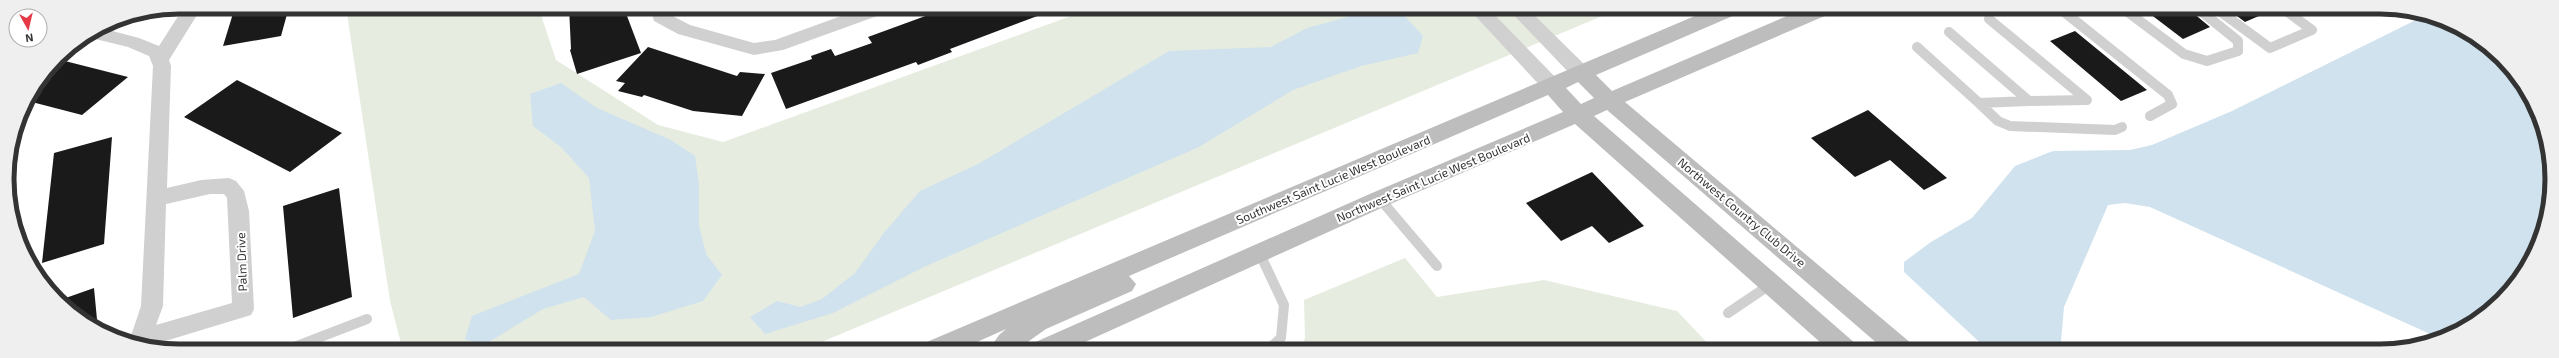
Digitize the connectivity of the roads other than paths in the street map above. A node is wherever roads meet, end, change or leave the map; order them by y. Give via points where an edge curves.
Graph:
1 (189, 14) edge
2 (660, 14) edge
3 (866, 14) edge
4 (1483, 14) edge
5 (1522, 14) edge
6 (1719, 14) edge
7 (1811, 14) edge
8 (2067, 14) edge
9 (2130, 14) edge
10 (2205, 14) edge
11 (2224, 14) edge
12 (2290, 14) edge
13 (1989, 19) dead end
14 (1949, 32) dead end
15 (99, 34) edge
16 (1917, 47) dead end
17 (159, 60) junction
18 (1581, 73) junction
19 (1552, 86) junction
20 (1610, 101) junction
21 (2029, 101) junction
22 (1979, 103) junction
23 (1578, 115) junction
24 (2150, 116) dead end
25 (2122, 127) dead end
26 (157, 198) junction
27 (1380, 199) junction
28 (1174, 247) junction
29 (1260, 254) junction
30 (1437, 266) dead end
31 (1771, 284) junction
32 (1728, 314) dead end
33 (367, 318) dead end
34 (139, 339) edge
35 (141, 339) edge
36 (302, 344) edge
37 (947, 344) edge
38 (1004, 344) edge
39 (1056, 344) edge
40 (1274, 344) edge
41 (1839, 344) edge
42 (1895, 344) edge

1 - 17 street
2 - 3 street via 660,17 684,30 754,49 777,46
4 - 19 street
5 - 18 street
6 - 18 main road, Southwest Saint Lucie West Boulevard
7 - 20 main road, Northwest Saint Lucie West Boulevard
8 - 24 lane via 2168,95 2172,104
9 - 10 lane via 2184,54 2207,61 2238,51 2238,41
11 - 12 lane via 2270,48 2312,30
13 - 21 lane via 2087,100
14 - 21 lane
15 - 17 street via 133,42 156,52
16 - 22 lane
17 - 26 street, Palm Drive via 162,66
18 - 19 main road, Southwest Saint Lucie West Boulevard
18 - 20 main road, Northwest Country Club Drive
19 - 23 main road
19 - 28 main road, Southwest Saint Lucie West Boulevard
20 - 23 main road, Northwest Saint Lucie West Boulevard
20 - 42 main road, Northwest Country Club Drive
21 - 22 lane
22 - 25 lane via 1998,121 2010,126 2116,130
23 - 27 main road, Northwest Saint Lucie West Boulevard
23 - 31 main road
26 - 34 street, Palm Drive via 152,306
26 - 35 street, Palm Drive via 207,185 229,186 237,196 243,309
27 - 29 main road, Northwest Saint Lucie West Boulevard
27 - 30 lane
28 - 37 main road, Southwest Saint Lucie West Boulevard
28 - 38 main road via 1127,283 1021,331
29 - 39 main road, Northwest Saint Lucie West Boulevard
29 - 40 lane via 1284,305 1281,338
31 - 32 lane
31 - 41 main road
33 - 36 lane

